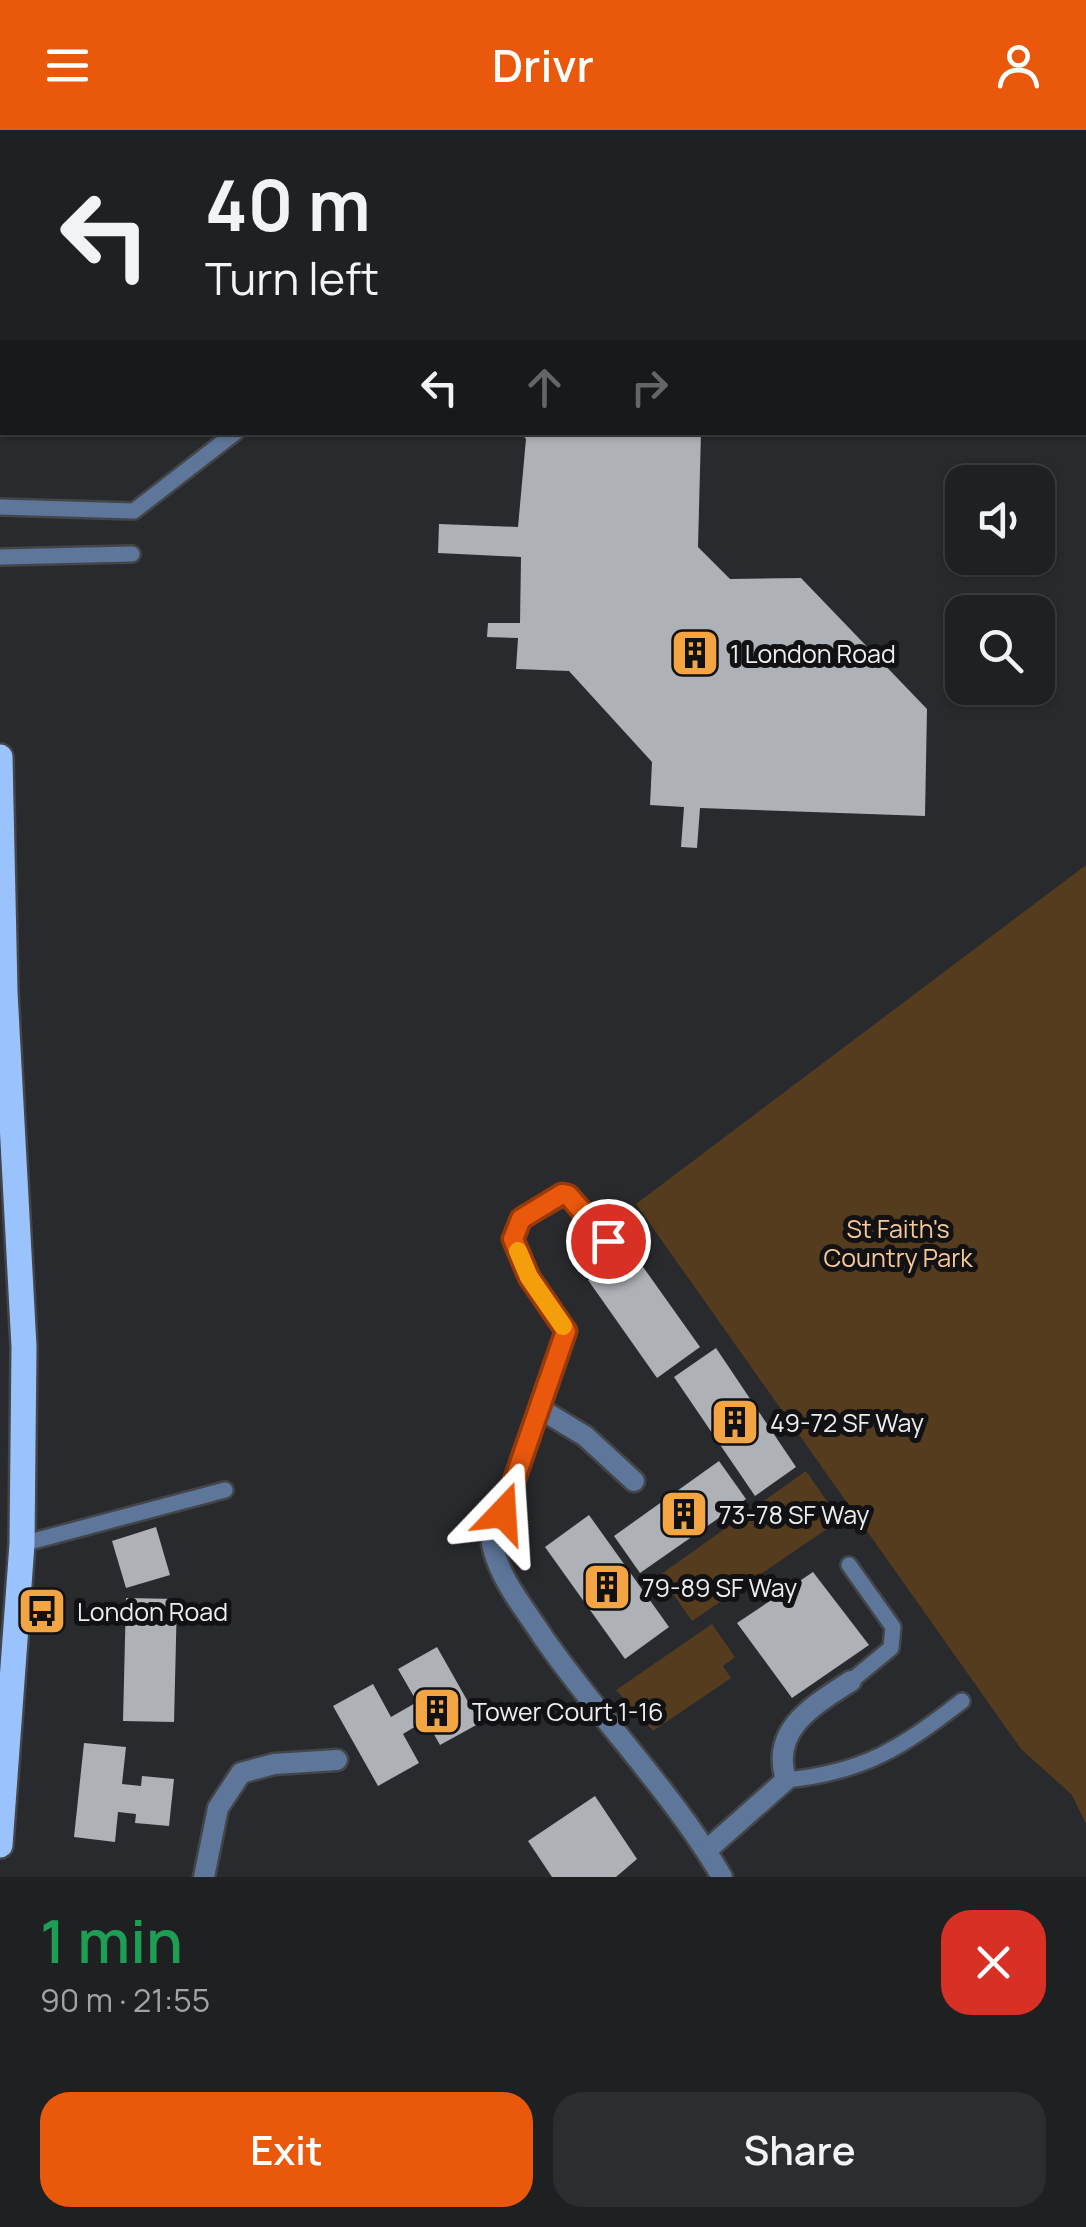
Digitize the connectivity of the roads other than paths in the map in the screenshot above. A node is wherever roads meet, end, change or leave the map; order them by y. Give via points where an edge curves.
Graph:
1 (232, 435) edge
2 (0, 507) edge
3 (132, 554) dead end
4 (0, 557) edge
5 (0, 757) edge
6 (3, 992) edge
7 (608, 1241) dead end
8 (566, 1331) joint
9 (542, 1410) junction
10 (634, 1481) dead end
11 (225, 1490) dead end
12 (22, 1544) junction
13 (849, 1565) dead end
14 (851, 1682) joint
15 (962, 1701) dead end
16 (337, 1760) dead end
17 (786, 1780) junction
18 (0, 1845) edge
19 (706, 1850) junction
20 (204, 1877) edge
21 (722, 1877) edge

1 - 2 lane via 134,511
3 - 4 lane
5 - 6 main road
6 - 12 main road via 24,1348
7 - 8 lane via 568,1195 518,1222 513,1239 529,1277
8 - 9 street
9 - 10 street via 604,1450
9 - 19 street via 492,1544 498,1570 588,1701
11 - 12 lane
12 - 18 main road
13 - 14 lane via 893,1627 891,1648
14 - 17 street via 795,1720 783,1752
15 - 17 lane via 866,1766
16 - 20 street via 241,1773 218,1808
17 - 19 street
19 - 21 street

